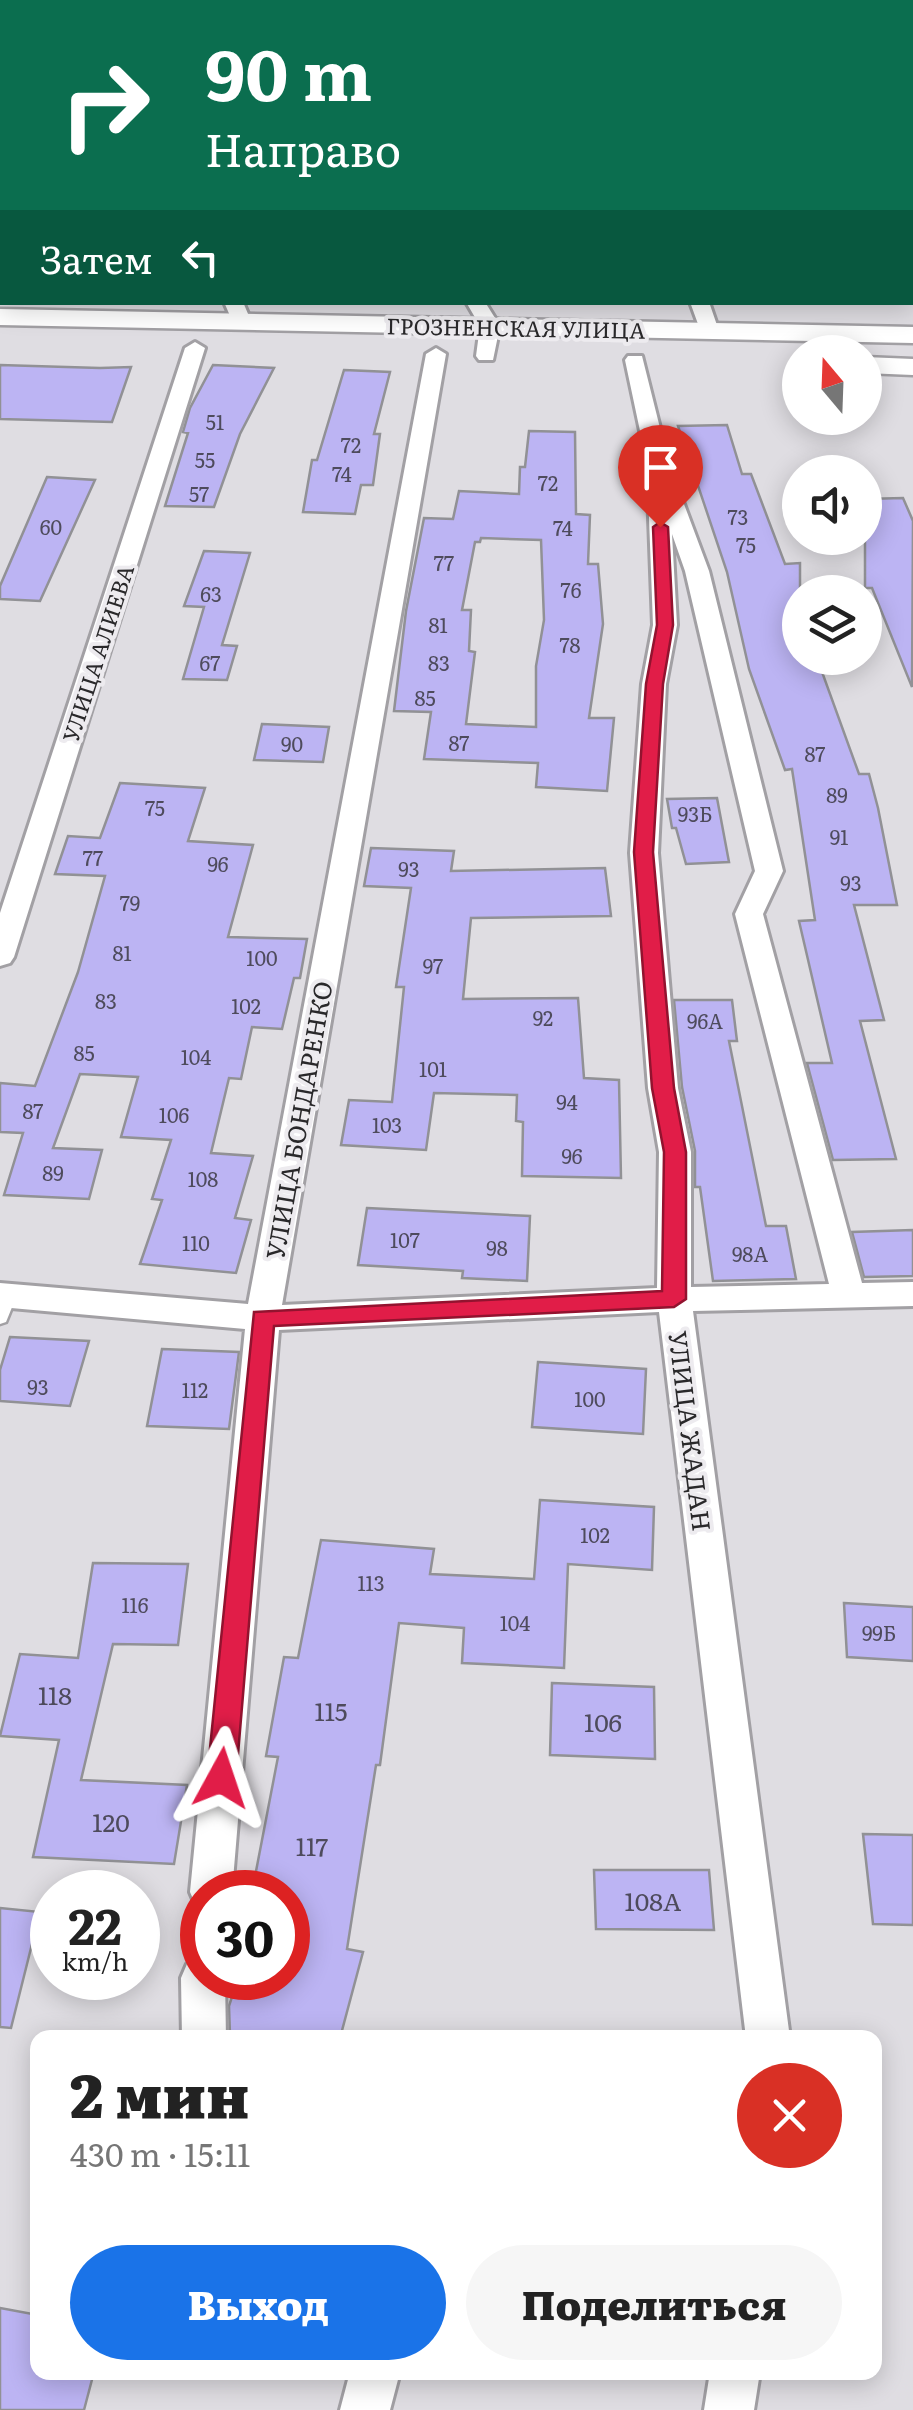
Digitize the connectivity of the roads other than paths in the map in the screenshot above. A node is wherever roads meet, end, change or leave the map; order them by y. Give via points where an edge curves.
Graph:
1 (701, 305) edge
2 (11, 312) edge
3 (237, 312) edge
4 (482, 314) edge
5 (709, 331) junction
6 (913, 335) edge
7 (0, 343) edge
8 (204, 348) joint
9 (427, 354) joint
10 (496, 356) joint
11 (626, 359) joint
12 (672, 360) dead end
13 (882, 365) edge
14 (913, 366) edge
15 (658, 464) junction
16 (0, 957) edge
17 (913, 1294) edge
18 (849, 1296) junction
19 (674, 1299) junction
20 (3, 1302) edge
21 (263, 1318) junction
22 (213, 1870) edge
23 (767, 2030) edge
24 (373, 2380) edge
25 (734, 2380) edge
26 (364, 2410) edge
27 (729, 2410) edge

1 - 5 street
2 - 3 street, ГРОЗНЕНСКАЯ УЛИЦА
3 - 4 street, ГРОЗНЕНСКАЯ УЛИЦА
4 - 5 street, ГРОЗНЕНСКАЯ УЛИЦА
4 - 10 street
5 - 6 street, ГРОЗНЕНСКАЯ УЛИЦА
7 - 8 street
8 - 16 street, УЛИЦА АЛИЕВА
9 - 10 street, ГРОЗНЕНСКАЯ УЛИЦА
9 - 21 street, УЛИЦА БОНДАРЕНКО
11 - 12 street, ГРОЗНЕНСКАЯ УЛИЦА
11 - 15 street
13 - 14 street
15 - 18 street via 697,572 769,871 750,914
15 - 19 street, УЛИЦА ЖАДАН via 665,625 654,684 644,852 663,1088 675,1152
17 - 18 street
18 - 19 street
19 - 21 street
19 - 23 street, УЛИЦА ЖАДАН
20 - 21 street
21 - 22 street, УЛИЦА БОНДАРЕНКО
24 - 26 street
25 - 27 street

